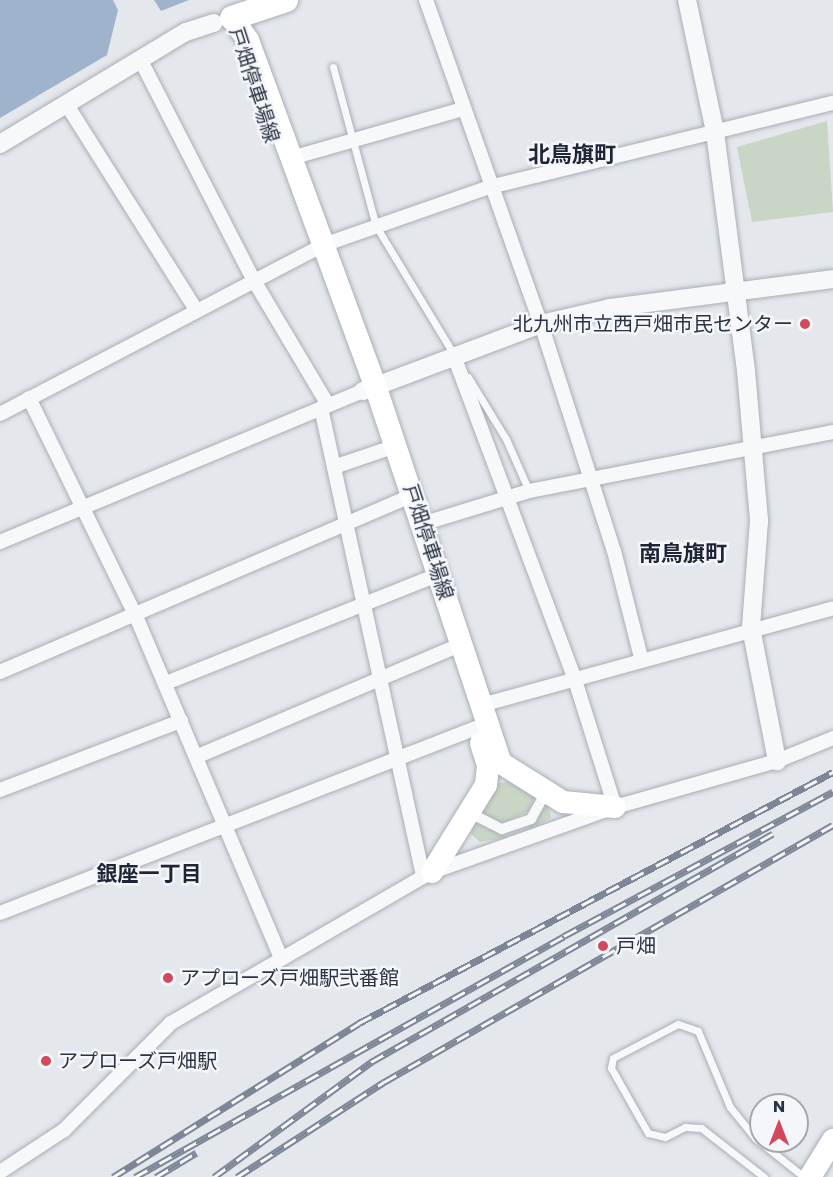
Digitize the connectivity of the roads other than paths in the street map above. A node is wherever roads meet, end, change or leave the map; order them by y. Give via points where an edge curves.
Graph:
1 (426, 0) edge
2 (687, 0) edge
3 (278, 1) edge
4 (223, 21) junction
5 (140, 59) junction
6 (333, 67) dead end
7 (833, 104) edge
8 (67, 105) junction
9 (463, 109) junction
10 (715, 132) junction
11 (349, 142) junction
12 (0, 144) edge
13 (291, 158) junction
14 (490, 187) junction
15 (376, 226) junction
16 (317, 248) junction
17 (254, 279) junction
18 (833, 279) edge
19 (732, 289) junction
20 (195, 309) junction
21 (541, 324) junction
22 (454, 356) junction
23 (369, 388) junction
24 (29, 398) junction
25 (325, 406) junction
26 (0, 414) edge
27 (833, 432) edge
28 (754, 447) junction
29 (384, 450) junction
30 (334, 467) junction
31 (589, 478) junction
32 (529, 491) junction
33 (503, 498) junction
34 (402, 500) junction
35 (81, 506) junction
36 (346, 524) junction
37 (422, 524) junction
38 (0, 542) edge
39 (427, 579) junction
40 (364, 604) junction
41 (833, 608) edge
42 (135, 614) junction
43 (751, 628) junction
44 (450, 648) junction
45 (641, 658) junction
46 (0, 672) edge
47 (574, 677) junction
48 (380, 679) junction
49 (166, 683) junction
50 (482, 705) junction
51 (181, 721) junction
52 (476, 728) junction
53 (833, 738) edge
54 (198, 756) junction
55 (398, 759) junction
56 (777, 761) junction
57 (515, 777) junction
58 (486, 785) junction
59 (0, 790) edge
60 (543, 796) dead end
61 (615, 807) junction
62 (476, 816) dead end
63 (227, 822) junction
64 (428, 874) junction
65 (0, 913) edge
66 (280, 955) junction
67 (833, 1140) edge
68 (0, 1172) edge
69 (764, 1177) edge
70 (804, 1177) edge
71 (810, 1177) edge

1 - 9 street
2 - 10 street
3 - 4 highway
4 - 5 street
4 - 13 main road, 戸畑停車場線 via 248,40
4 - 16 main road, 戸畑停車場線
5 - 8 street
5 - 17 street
6 - 11 lane
7 - 10 street
8 - 12 street
8 - 20 street
9 - 11 street
9 - 14 street
10 - 14 street
10 - 19 street
11 - 13 street
11 - 15 lane
13 - 16 main road, 戸畑停車場線
14 - 15 street
14 - 21 street
15 - 16 street
15 - 22 lane
16 - 17 street
16 - 23 main road, 戸畑停車場線
17 - 20 street
17 - 25 street
18 - 19 street
19 - 21 street
19 - 28 street
20 - 24 street
21 - 22 street
21 - 31 street
22 - 23 street
22 - 32 lane via 506,439
22 - 33 street
23 - 25 street
23 - 29 main road, 戸畑停車場線
23 - 37 main road, 戸畑停車場線
24 - 26 street
24 - 35 street
25 - 30 street
25 - 35 street
27 - 28 street
28 - 31 street
28 - 43 street via 759,562 751,591
29 - 30 street
29 - 34 main road, 戸畑停車場線
30 - 36 street
31 - 32 street
31 - 45 street
32 - 33 street
33 - 37 street
33 - 47 street
34 - 36 street
34 - 39 main road, 戸畑停車場線
35 - 38 street
35 - 42 street
36 - 40 street
36 - 42 street
37 - 50 main road, 戸畑停車場線
39 - 40 street
39 - 44 main road, 戸畑停車場線
40 - 48 street
40 - 49 street
41 - 43 street
42 - 46 street
42 - 49 street
43 - 45 street
43 - 56 street
44 - 48 street
44 - 52 main road, 戸畑停車場線
45 - 47 street
47 - 50 street
47 - 61 street
48 - 54 street
48 - 55 street
49 - 51 street
50 - 57 main road, 戸畑停車場線 via 501,763
51 - 54 street
51 - 59 street
52 - 55 street
52 - 58 main road, 戸畑停車場線 via 488,765
53 - 56 street
54 - 63 street
55 - 63 street
55 - 64 street
56 - 61 street
57 - 58 main road via 498,776
57 - 61 main road, 戸畑停車場線 via 563,802
58 - 64 main road
60 - 62 street via 531,819 516,830 502,829
61 - 64 street
63 - 65 street
63 - 66 street
64 - 66 street
66 - 68 street via 171,1023 64,1130
67 - 71 main road
69 - 70 lane via 701,1128 685,1127 665,1137 648,1133 611,1068 614,1058 678,1024 698,1031 730,1107 755,1138

